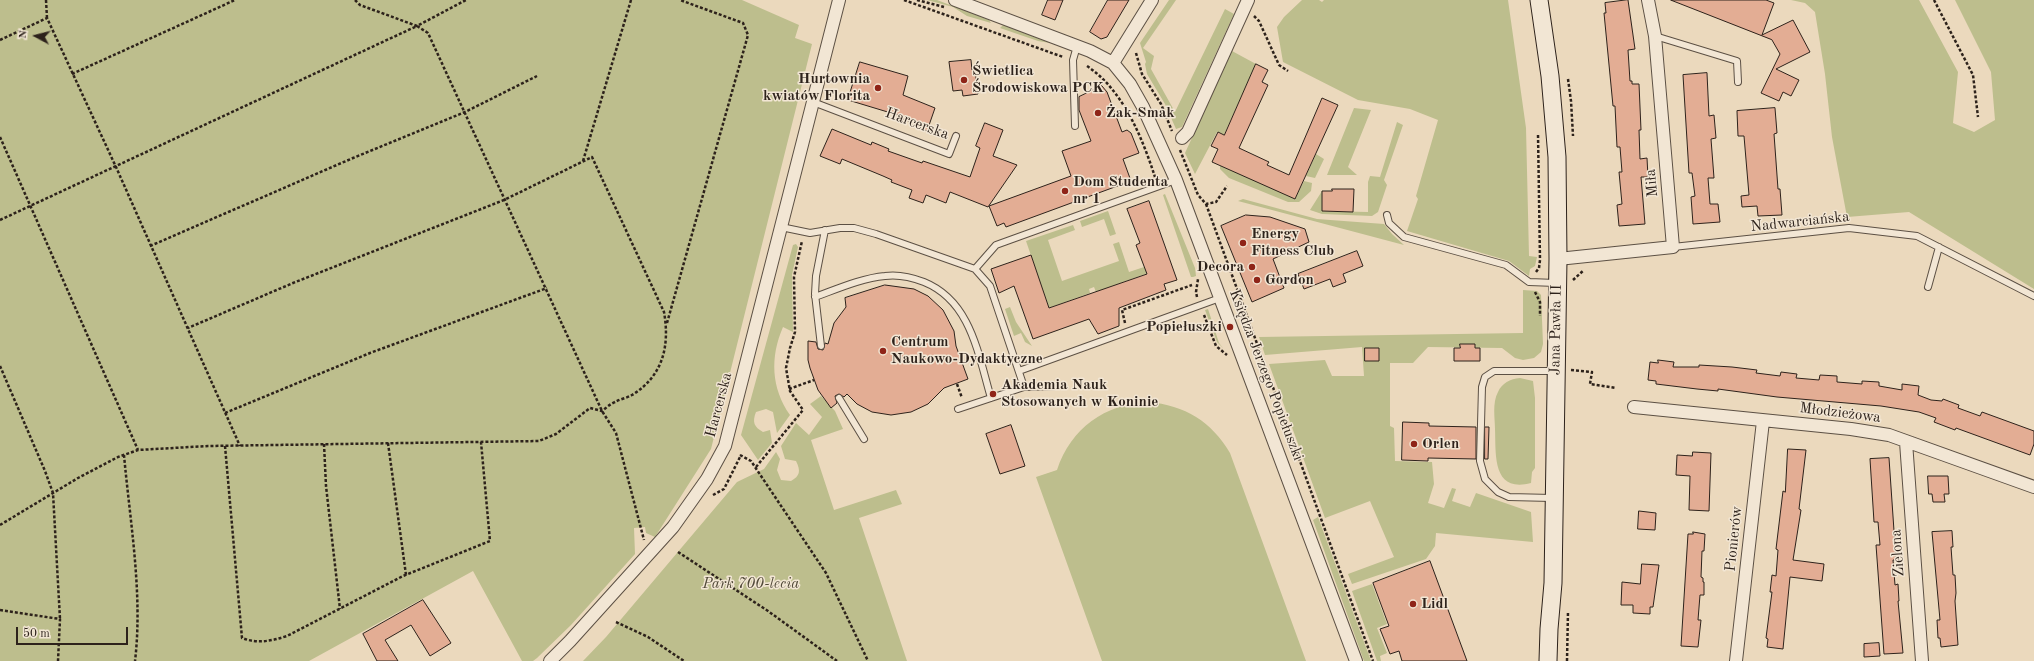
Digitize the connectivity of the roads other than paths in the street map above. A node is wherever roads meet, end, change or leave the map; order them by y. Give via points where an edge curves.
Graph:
1 (839, 0) edge
2 (1152, 0) edge
3 (1539, 0) edge
4 (1648, 0) edge
5 (1246, 3) edge
6 (951, 4) edge
7 (1655, 36) junction
8 (1077, 46) junction
9 (1113, 62) junction
10 (1738, 82) dead end
11 (812, 102) junction
12 (1075, 126) dead end
13 (956, 136) dead end
14 (1178, 141) road end
15 (1176, 180) junction
16 (1387, 215) dead end
17 (781, 227) junction
18 (825, 230) junction
19 (1939, 247) junction
20 (1673, 248) junction
21 (1558, 259) junction
22 (975, 269) junction
23 (1557, 283) junction
24 (1928, 287) dead end
25 (2034, 296) edge
26 (815, 297) junction
27 (1220, 298) junction
28 (821, 346) dead end
29 (1563, 370) junction
30 (1019, 371) junction
31 (1057, 386) dead end
32 (1024, 387) junction
33 (839, 398) dead end
34 (991, 398) junction
35 (1634, 407) dead end
36 (962, 408) road end
37 (1763, 421) junction
38 (864, 439) dead end
39 (1906, 442) junction
40 (2034, 487) edge
41 (1554, 498) junction
42 (550, 661) edge
43 (1356, 661) edge
44 (1548, 661) edge
45 (1736, 661) edge
46 (1922, 661) edge

1 - 11 street, Harcerska
2 - 9 street
3 - 21 main road, Jana Pawła II via 1556,139
4 - 7 street, Miła
5 - 14 street via 1188,132
6 - 8 street
7 - 10 lane via 1737,61
7 - 20 street, Miła
8 - 9 street
8 - 12 lane via 1073,60
9 - 15 street, Księdza Jerzego Popiełuszki via 1143,107
11 - 13 lane, Harcerska via 949,154
11 - 17 street, Harcerska
15 - 22 lane via 996,245
15 - 27 street, Księdza Jerzego Popiełuszki
16 - 23 lane via 1389,223 1404,237 1506,265 1535,284
17 - 18 lane via 804,232
17 - 42 street, Harcerska via 725,446 689,507 652,552
18 - 22 lane via 847,228 869,232
18 - 26 lane via 816,276
19 - 20 lane, Nadwarciańska via 1917,236 1849,228
19 - 24 lane
19 - 25 lane, Nadwarciańska
20 - 21 street
21 - 23 main road, Jana Pawła II
22 - 30 lane via 990,286
23 - 29 main road, Jana Pawła II
26 - 28 lane
26 - 34 lane via 874,278 896,275 917,279 944,292 953,300 968,324
27 - 30 lane
27 - 43 street, Księdza Jerzego Popiełuszki
29 - 41 main road, Jana Pawła II
29 - 41 lane via 1500,370 1489,373 1482,387 1480,461 1485,479 1498,492 1515,497
30 - 32 lane
31 - 32 lane
32 - 34 lane
33 - 38 lane
34 - 36 lane
35 - 37 street, Młodzieżowa
37 - 39 street, Młodzieżowa via 1851,429 1889,435
37 - 45 street, Pionierów
39 - 40 street, Młodzieżowa
39 - 46 street, Zielona
41 - 44 main road, Jana Pawła II via 1553,583 1548,629

